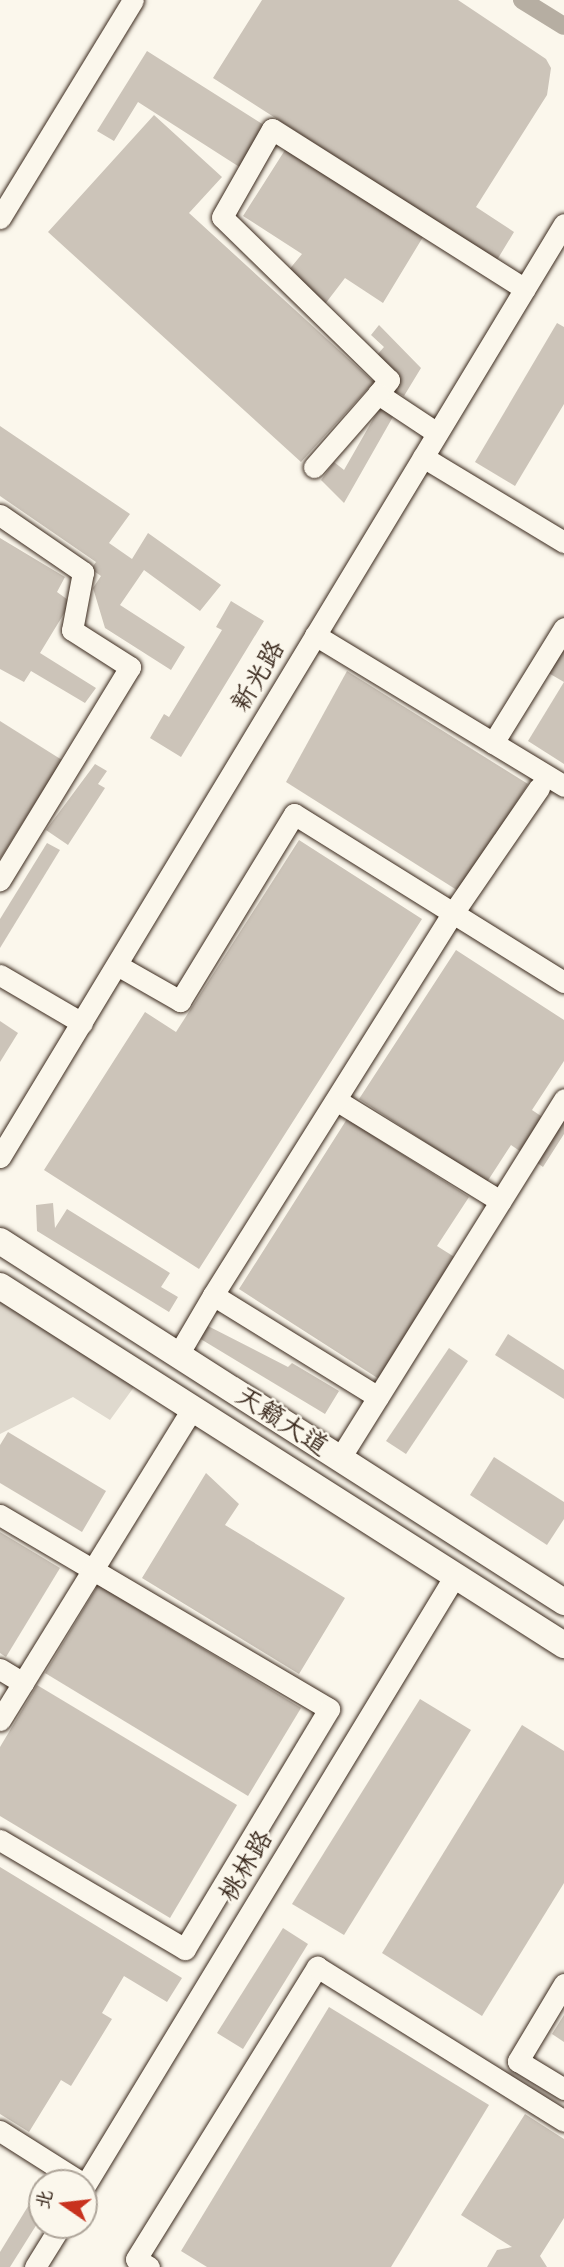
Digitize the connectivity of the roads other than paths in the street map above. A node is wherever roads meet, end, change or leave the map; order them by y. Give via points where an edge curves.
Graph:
1 (133, 0) edge
2 (0, 218) edge
3 (562, 234) edge
4 (525, 289) junction
5 (378, 394) junction
6 (437, 433) junction
7 (423, 457) junction
8 (314, 467) dead end
9 (0, 515) edge
10 (564, 542) edge
11 (564, 628) edge
12 (315, 635) junction
13 (493, 743) junction
14 (564, 786) edge
15 (539, 788) dead end
16 (0, 880) edge
17 (453, 913) junction
18 (117, 965) junction
19 (0, 975) edge
20 (564, 982) edge
21 (82, 1023) junction
22 (564, 1099) edge
23 (336, 1100) junction
24 (0, 1157) edge
25 (500, 1201) junction
26 (0, 1241) edge
27 (0, 1286) edge
28 (213, 1295) junction
29 (179, 1353) junction
30 (378, 1397) junction
31 (193, 1408) junction
32 (340, 1458) junction
33 (0, 1515) edge
34 (93, 1570) junction
35 (456, 1574) junction
36 (564, 1602) edge
37 (564, 1645) edge
38 (0, 1669) edge
39 (23, 1683) junction
40 (0, 1720) edge
41 (0, 1840) edge
42 (564, 1984) edge
43 (564, 2089) edge
44 (564, 2121) edge
45 (0, 2131) edge
46 (59, 2169) edge
47 (94, 2169) edge
48 (52, 2239) edge
49 (35, 2267) edge
50 (149, 2267) edge

1 - 2 street
3 - 4 street, 新光路
4 - 5 street via 272,129 222,217 389,380
4 - 6 street, 新光路
5 - 6 street
5 - 8 street
6 - 7 street, 新光路
7 - 10 street
7 - 12 street, 新光路
9 - 16 street via 83,572 72,630 130,667
11 - 13 street
12 - 13 street
12 - 18 street, 新光路
13 - 14 street
15 - 17 street
17 - 18 street via 294,814 180,1001
17 - 20 street
17 - 23 street
18 - 21 street, 新光路
19 - 21 street
21 - 24 street, 新光路
22 - 25 street
23 - 25 street
23 - 28 street
25 - 30 street
26 - 29 main road, 天籁大道
27 - 31 main road, 天籁大道
28 - 29 street
28 - 30 street
29 - 32 main road, 天籁大道
30 - 32 street
31 - 34 street
31 - 35 main road, 天籁大道
32 - 36 main road, 天籁大道
33 - 34 street
34 - 39 street
34 - 41 street via 329,1709 185,1949
35 - 37 main road, 天籁大道
35 - 47 street, 桃林路
38 - 39 street
39 - 40 street
42 - 43 street via 518,2061
44 - 50 street via 317,1967 136,2259
45 - 46 street
48 - 49 street

